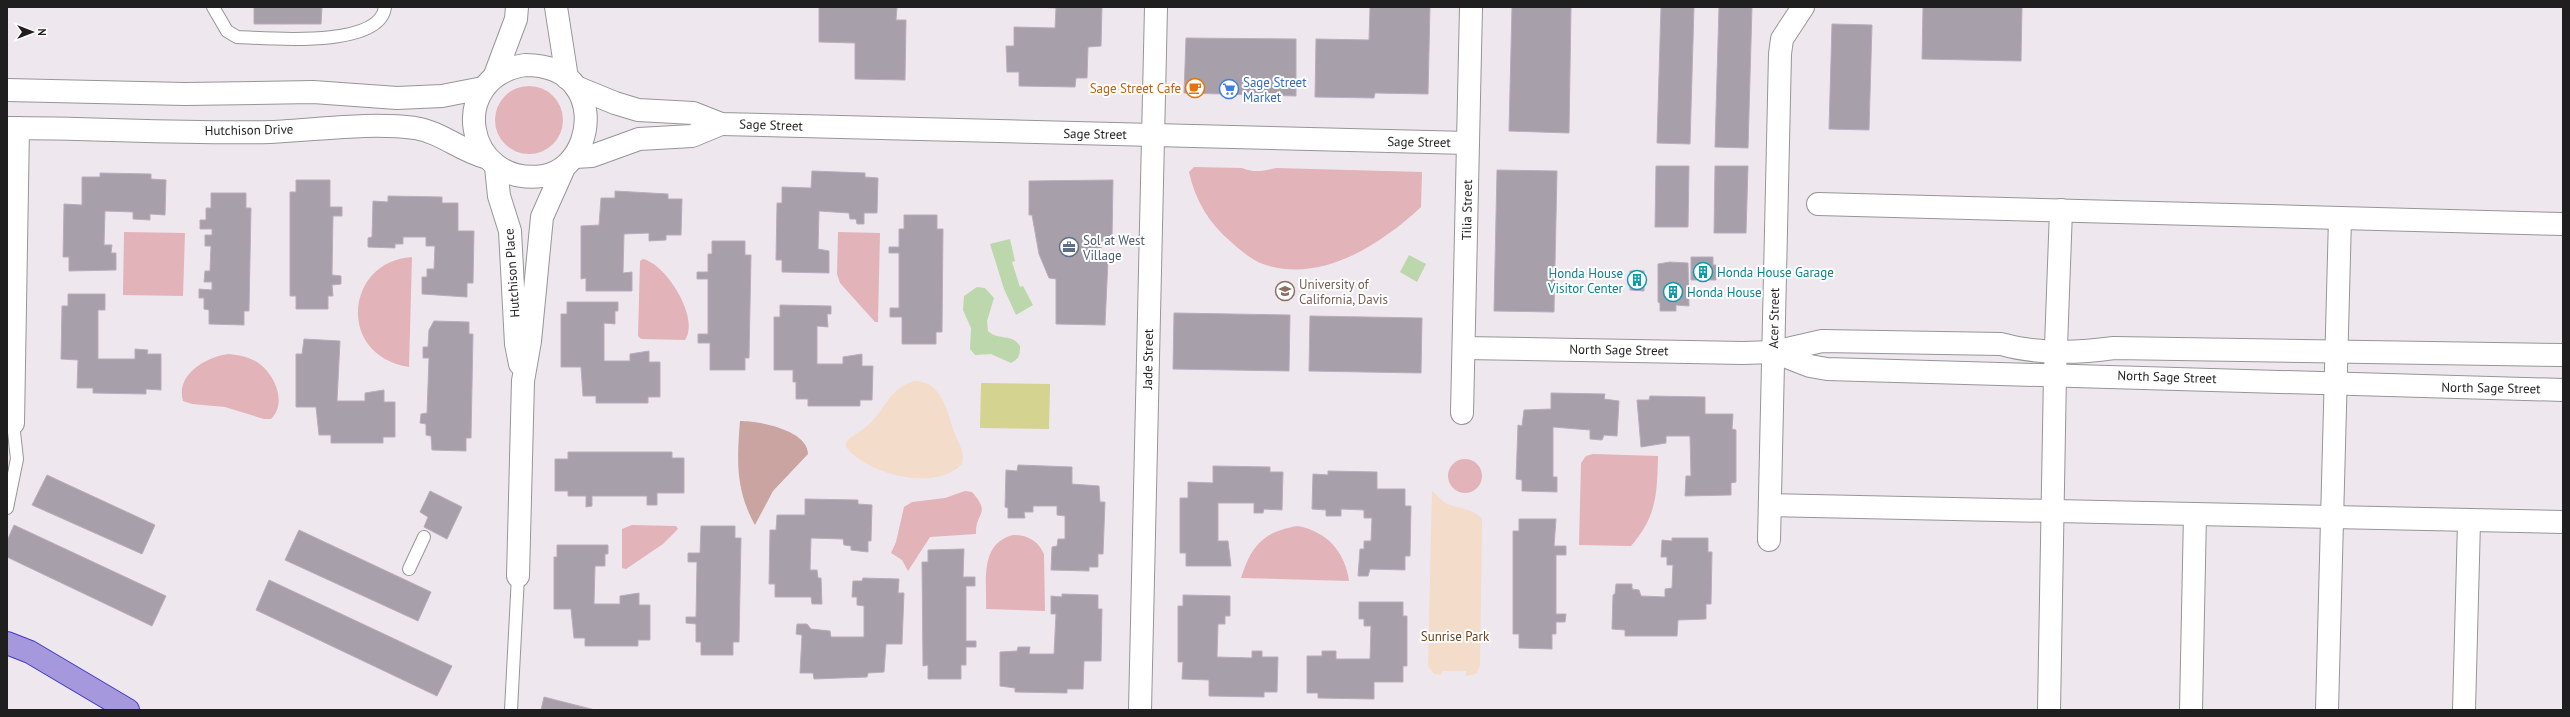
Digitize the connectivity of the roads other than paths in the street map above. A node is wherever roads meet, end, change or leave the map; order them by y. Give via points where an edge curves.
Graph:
1 (213, 7) edge
2 (385, 7) edge
3 (517, 7) edge
4 (556, 7) edge
5 (1156, 7) edge
6 (1471, 7) edge
7 (1803, 7) edge
8 (489, 81) junction
9 (572, 82) junction
10 (7, 90) edge
11 (721, 124) junction
12 (12, 128) edge
13 (1153, 135) junction
14 (1468, 143) junction
15 (490, 162) junction
16 (569, 164) junction
17 (1818, 204) dead end
18 (2061, 210) junction
19 (2340, 218) junction
20 (2563, 224) edge
21 (1464, 348) junction
22 (2055, 350) junction
23 (2336, 351) junction
24 (1774, 352) junction
25 (2563, 355) edge
26 (2055, 374) junction
27 (523, 381) junction
28 (2336, 382) junction
29 (2563, 390) edge
30 (1462, 413) dead end
31 (13, 423) joint
32 (1770, 505) junction
33 (7, 508) edge
34 (2052, 509) junction
35 (2195, 514) junction
36 (2331, 518) junction
37 (2469, 522) junction
38 (2563, 522) edge
39 (424, 537) dead end
40 (1769, 540) dead end
41 (409, 569) dead end
42 (518, 576) joint
43 (7, 643) edge
44 (128, 710) edge
45 (512, 710) edge
46 (1140, 710) edge
47 (2049, 710) edge
48 (2191, 710) edge
49 (2327, 710) edge
50 (2464, 710) edge

1 - 2 lane via 227,31 236,37 314,40 373,26 380,20
3 - 8 street via 516,20
4 - 9 street
5 - 13 street, Jade Street
6 - 14 street, Tilia Street
7 - 24 street, Acer Street via 1782,39 1780,54
8 - 9 street via 509,67 541,65
8 - 10 street via 442,96 397,98 313,92 185,94
8 - 15 street via 476,104 474,122 476,138
9 - 11 street, Sage Street via 615,103 638,110 693,113
9 - 16 street via 584,107 586,122 583,140
11 - 13 street, Sage Street
11 - 16 street, Sage Street via 692,136 639,139
12 - 15 street, Hutchison Drive via 270,132 314,128 416,128 433,133
12 - 31 street
13 - 14 street, Sage Street
13 - 46 street, Jade Street
14 - 21 street, Tilia Street
15 - 16 street via 514,175 530,177 544,176
15 - 27 street, Hutchison Place via 510,231 516,344
16 - 27 street, Hutchison Place via 542,217 530,341
17 - 18 street
18 - 19 street
18 - 22 street
19 - 20 street
19 - 23 street
21 - 24 street, North Sage Street
21 - 30 street, Tilia Street
22 - 23 street, North Sage Street via 2094,351 2114,348
22 - 24 street, North Sage Street via 2020,350 2000,344 1822,341
22 - 26 street
23 - 25 street, North Sage Street
23 - 28 street
24 - 26 street, North Sage Street via 1810,366 1827,369
24 - 32 street, Acer Street
26 - 28 street, North Sage Street
26 - 34 street
27 - 42 street, Hutchison Place
28 - 29 street, North Sage Street
28 - 36 street
31 - 33 lane via 17,459
32 - 34 street
32 - 40 street, Acer Street
34 - 35 street
34 - 47 street
35 - 36 street
35 - 48 street
36 - 37 street
36 - 49 street
37 - 38 street
37 - 50 street
39 - 41 lane
42 - 45 lane
43 - 44 highway via 30,652

